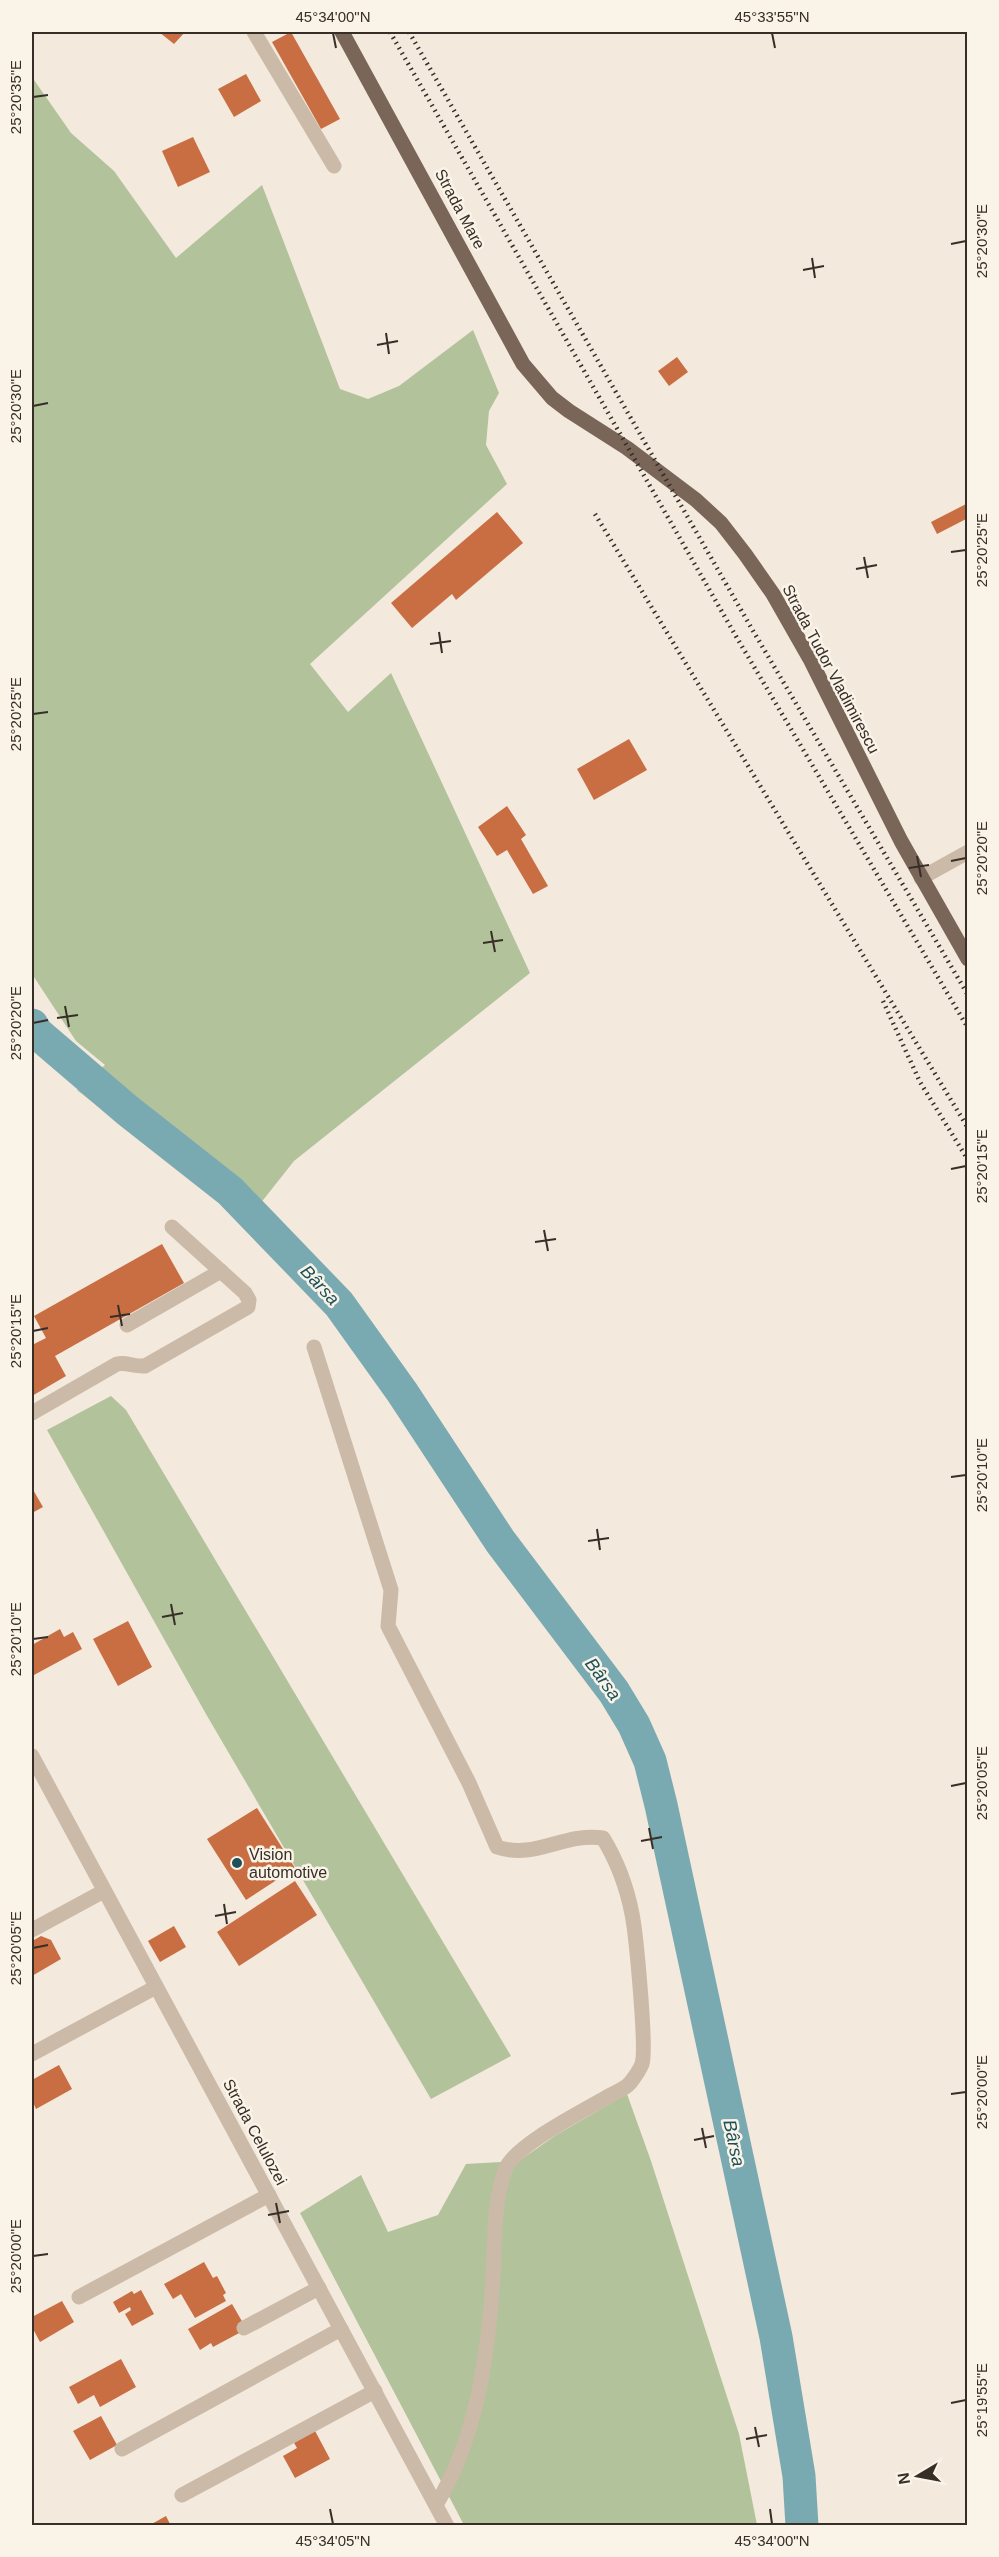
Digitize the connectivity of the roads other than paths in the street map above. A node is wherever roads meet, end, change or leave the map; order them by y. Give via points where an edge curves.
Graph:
1 (342, 32) edge
2 (259, 34) edge
3 (334, 166) dead end
4 (552, 398) joint
5 (968, 852) edge
6 (921, 878) junction
7 (968, 959) edge
8 (172, 1227) dead end
9 (221, 1271) junction
10 (127, 1325) dead end
11 (314, 1347) dead end
12 (32, 1413) edge
13 (32, 1756) edge
14 (104, 1891) junction
15 (32, 1930) edge
16 (156, 1987) junction
17 (32, 2055) edge
18 (268, 2195) junction
19 (319, 2288) junction
20 (79, 2297) dead end
21 (244, 2328) dead end
22 (341, 2329) junction
23 (375, 2391) junction
24 (122, 2449) dead end
25 (182, 2495) dead end
26 (436, 2505) junction
27 (447, 2526) edge

1 - 4 main road, Strada Mare via 506,336 523,364
2 - 3 street
4 - 6 main road, Strada Tudor Vladimirescu via 696,500 721,523 745,554 810,659
5 - 6 street
6 - 7 main road, Strada Tudor Vladimirescu
8 - 9 street
9 - 10 street
9 - 12 street via 245,1293 249,1306 244,1310 145,1366 117,1364
11 - 26 street via 392,1590 388,1626 469,1783 497,1847 524,1851 586,1836 603,1838 615,1857 632,1915 643,2063 630,2084 545,2133 506,2167 498,2199 490,2326 477,2401 451,2480
13 - 14 street, Strada Celulozei
14 - 15 street
14 - 16 street, Strada Celulozei
16 - 17 street
16 - 18 street, Strada Celulozei
18 - 19 street, Strada Celulozei
18 - 20 street
19 - 21 street
19 - 22 street, Strada Celulozei
22 - 23 street, Strada Celulozei
22 - 24 street
23 - 25 street
23 - 26 street, Strada Celulozei
26 - 27 street, Strada Celulozei

